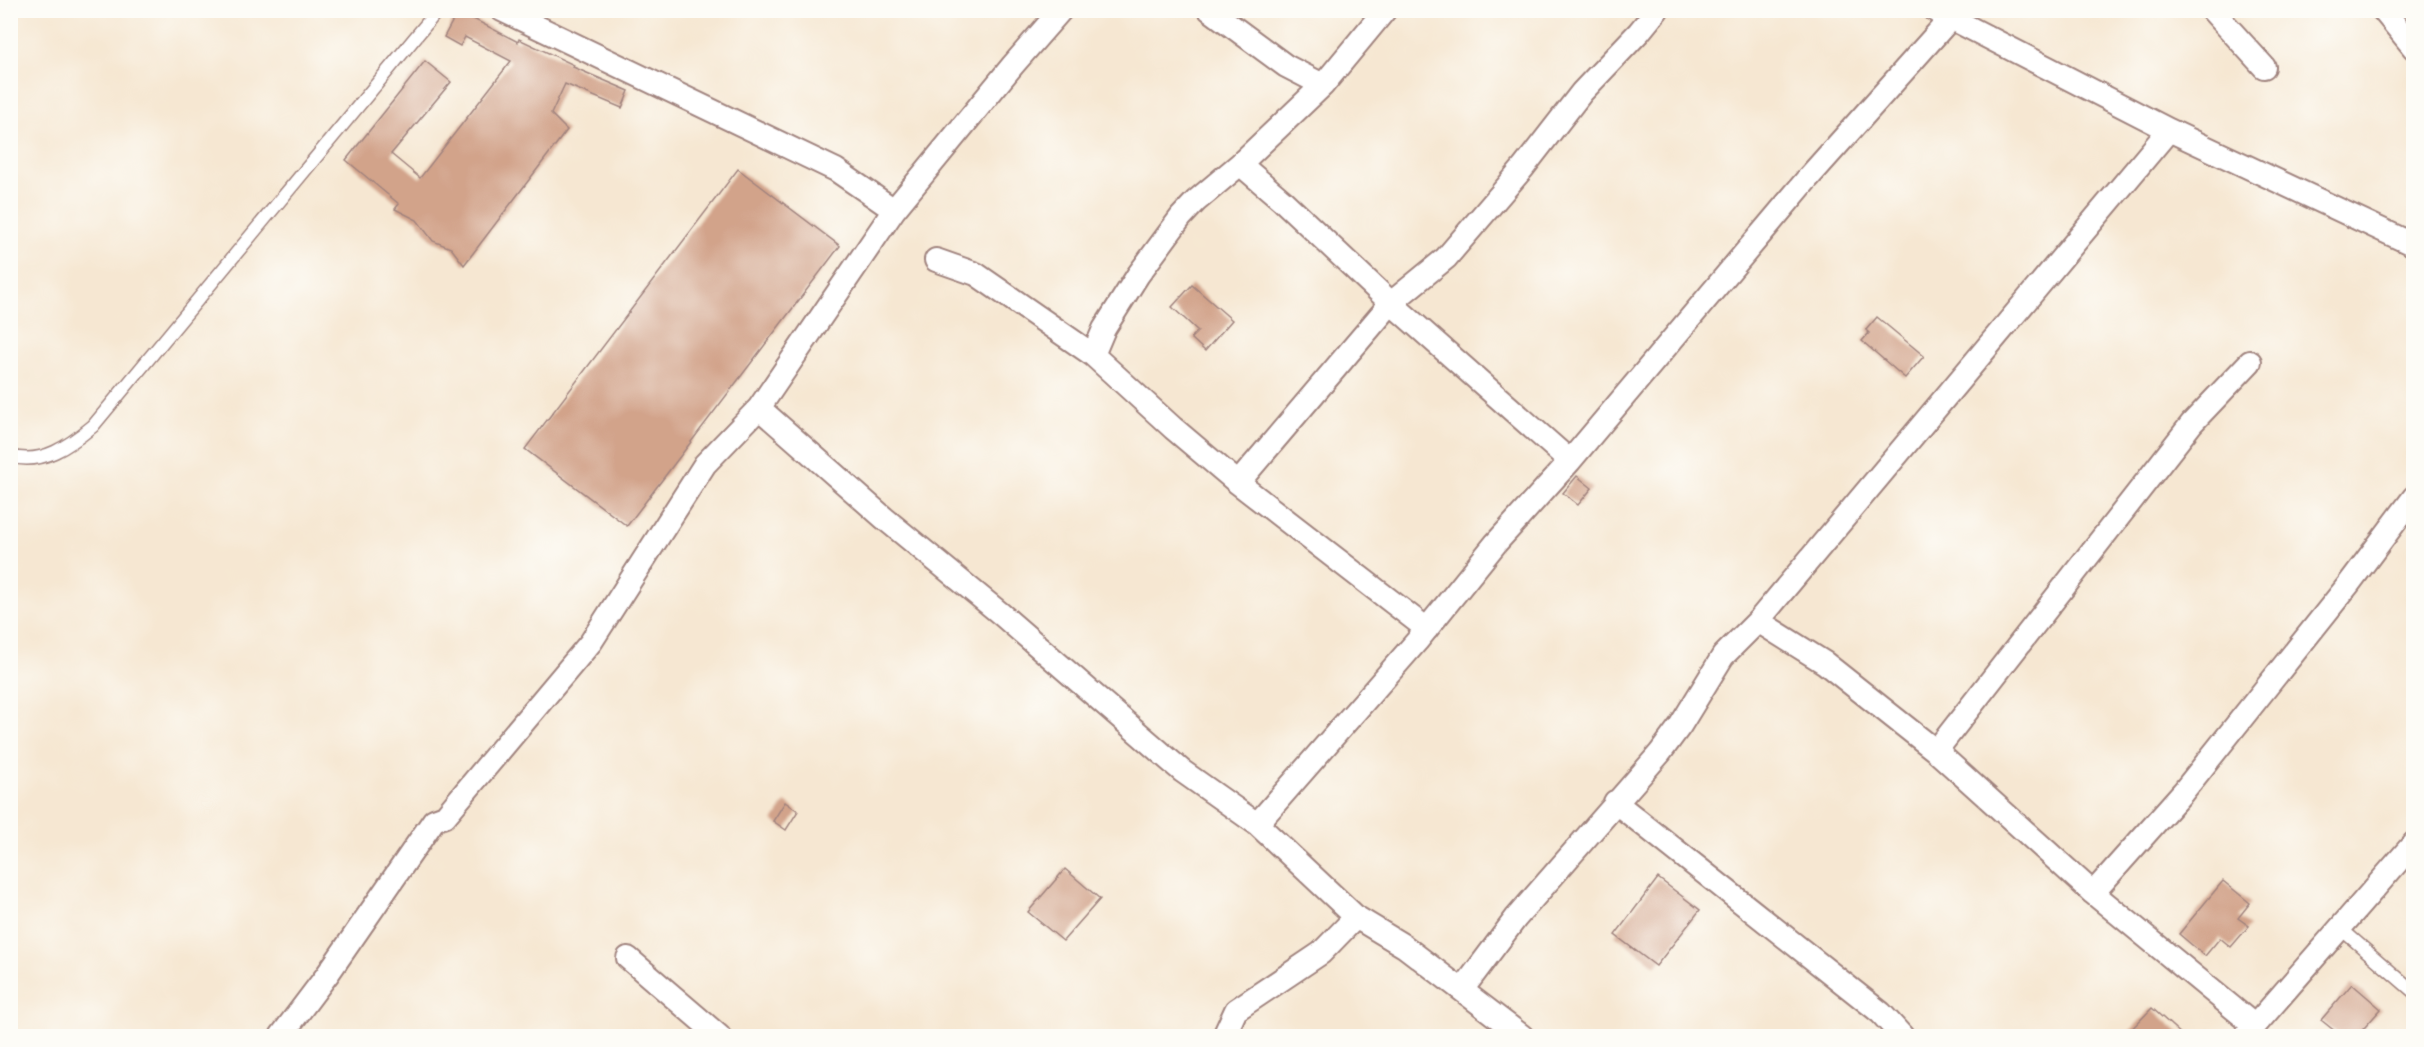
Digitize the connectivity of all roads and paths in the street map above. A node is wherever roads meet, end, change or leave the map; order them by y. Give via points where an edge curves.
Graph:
1 (438, 10) edge
2 (501, 10) edge
3 (1061, 10) edge
4 (1210, 10) edge
5 (1385, 10) edge
6 (1657, 10) edge
7 (2212, 10) edge
8 (2383, 10) edge
9 (1943, 15) edge
10 (2414, 48) edge
11 (2264, 67) dead end
12 (1323, 85) junction
13 (2169, 130) junction
14 (1240, 164) junction
15 (894, 210) junction
16 (2414, 245) edge
17 (936, 260) dead end
18 (1391, 303) junction
19 (1094, 355) junction
20 (2250, 362) dead end
21 (759, 408) junction
22 (10, 456) edge
23 (1570, 460) junction
24 (1238, 483) junction
25 (2414, 497) edge
26 (1758, 621) junction
27 (1427, 629) junction
28 (1936, 751) junction
29 (1615, 802) junction
30 (1257, 824) junction
31 (2414, 843) edge
32 (2093, 893) junction
33 (1356, 917) junction
34 (2340, 928) junction
35 (628, 958) dead end
36 (1461, 990) junction
37 (2414, 992) edge
38 (2250, 1031) edge
39 (281, 1036) edge
40 (718, 1036) edge
41 (1224, 1036) edge
42 (1522, 1036) edge
43 (1902, 1036) edge

1 - 22 lane via 93,426 67,447 42,457
2 - 15 street via 836,170
3 - 15 street
4 - 12 street via 1286,66
5 - 12 street
6 - 18 street via 1582,92 1446,258
7 - 11 street
8 - 10 street
9 - 13 street
9 - 23 street
12 - 14 street
13 - 16 street
13 - 26 street
14 - 18 street
14 - 19 street via 1181,217 1104,328
15 - 21 street
17 - 19 street via 976,274
18 - 23 street
18 - 24 street
19 - 24 street
20 - 28 street via 2192,423
21 - 30 street via 1182,771
21 - 39 street via 705,464 591,642 445,816 434,820
23 - 27 street
24 - 27 street
25 - 32 street via 2183,792
26 - 28 street via 1825,663
26 - 29 street via 1724,656 1660,753
27 - 30 street
28 - 32 street
29 - 36 street via 1516,918
29 - 43 street via 1881,1013
30 - 33 street
31 - 34 street
32 - 38 street
33 - 36 street via 1404,946
33 - 41 street via 1321,953 1236,1010
34 - 37 lane
34 - 38 street
35 - 40 street
36 - 42 street

